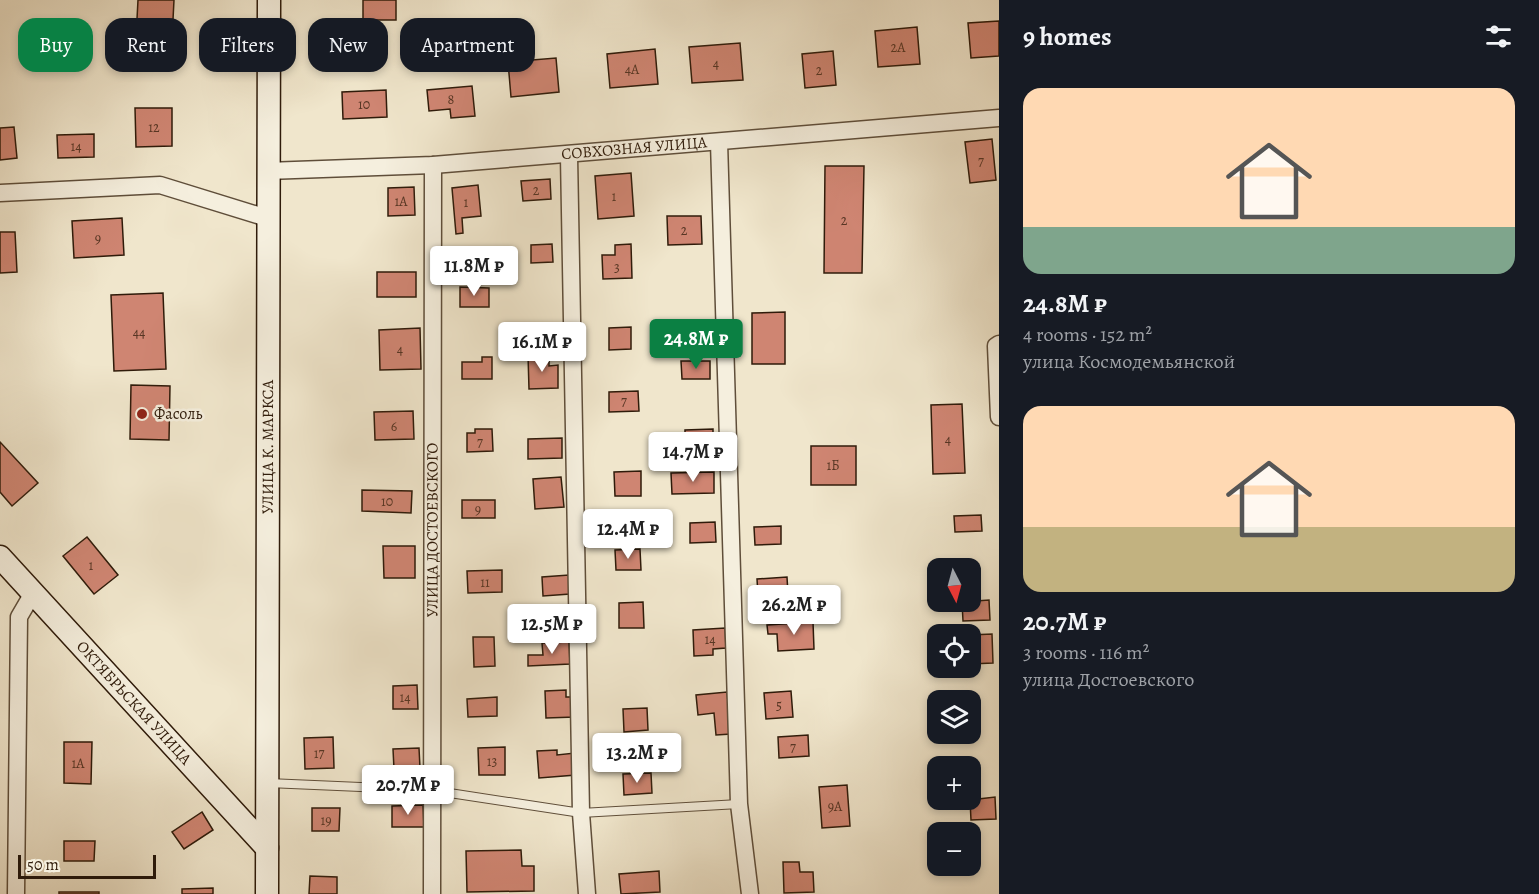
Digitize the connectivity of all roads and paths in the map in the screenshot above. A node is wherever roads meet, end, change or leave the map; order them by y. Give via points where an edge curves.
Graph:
1 (269, 0) edge
2 (999, 118) edge
3 (719, 142) junction
4 (569, 156) junction
5 (433, 165) junction
6 (267, 171) junction
7 (0, 193) edge
8 (267, 218) junction
9 (997, 345) edge
10 (999, 417) edge
11 (0, 557) edge
12 (33, 593) junction
13 (268, 783) junction
14 (430, 790) junction
15 (740, 804) junction
16 (581, 813) junction
17 (267, 848) junction
18 (16, 894) edge
19 (267, 894) edge
20 (432, 894) edge
21 (587, 894) edge
22 (750, 894) edge

1 - 6 main road, УЛИЦА К. МАРКСА
2 - 3 street, СОВХОЗНАЯ УЛИЦА
3 - 4 street, СОВХОЗНАЯ УЛИЦА
3 - 15 street
4 - 5 street, СОВХОЗНАЯ УЛИЦА
4 - 16 street
5 - 6 street, СОВХОЗНАЯ УЛИЦА
5 - 14 street, УЛИЦА ДОСТОЕВСКОГО
6 - 8 main road, УЛИЦА К. МАРКСА
7 - 8 street via 160,185
8 - 13 main road, УЛИЦА К. МАРКСА
9 - 10 street
11 - 12 main road, ОКТЯБРЬСКАЯ УЛИЦА
12 - 17 main road, ОКТЯБРЬСКАЯ УЛИЦА
12 - 18 street via 19,617
13 - 14 lane
13 - 17 main road, УЛИЦА К. МАРКСА
14 - 16 lane
14 - 20 street, УЛИЦА ДОСТОЕВСКОГО
15 - 16 lane
15 - 22 street
16 - 21 street
17 - 19 main road, УЛИЦА К. МАРКСА

